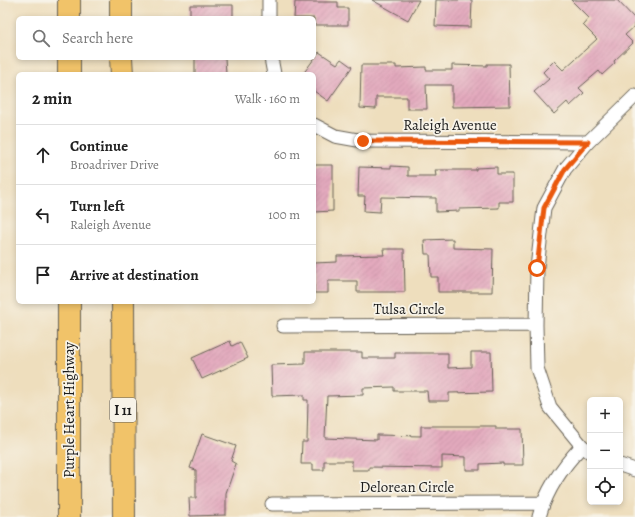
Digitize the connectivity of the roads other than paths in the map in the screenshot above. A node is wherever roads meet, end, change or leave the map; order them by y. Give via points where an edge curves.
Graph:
1 (69, 0) edge
2 (121, 0) edge
3 (269, 0) edge
4 (69, 16) edge
5 (121, 16) edge
6 (270, 16) edge
7 (69, 60) edge
8 (121, 60) edge
9 (271, 60) edge
10 (69, 72) edge
11 (122, 72) edge
12 (274, 72) edge
13 (635, 96) edge
14 (316, 126) edge
15 (588, 142) junction
16 (69, 304) edge
17 (123, 304) edge
18 (536, 325) junction
19 (283, 326) dead end
20 (586, 449) edge
21 (623, 466) edge
22 (635, 470) edge
23 (543, 503) junction
24 (272, 504) dead end
25 (69, 517) edge
26 (124, 517) edge
27 (539, 517) edge

1 - 4 highway
2 - 5 highway
3 - 6 street
7 - 10 highway
8 - 11 highway
9 - 12 street
13 - 15 street
14 - 15 street, Raleigh Avenue via 334,136 363,141
15 - 18 street via 565,169 544,208 537,268
16 - 25 highway, Purple Heart Highway
17 - 26 highway, I 11
18 - 19 street, Tulsa Circle
18 - 20 street via 537,368 550,406
20 - 23 street via 568,461
21 - 22 street
23 - 24 street, Delorean Circle
23 - 27 street

